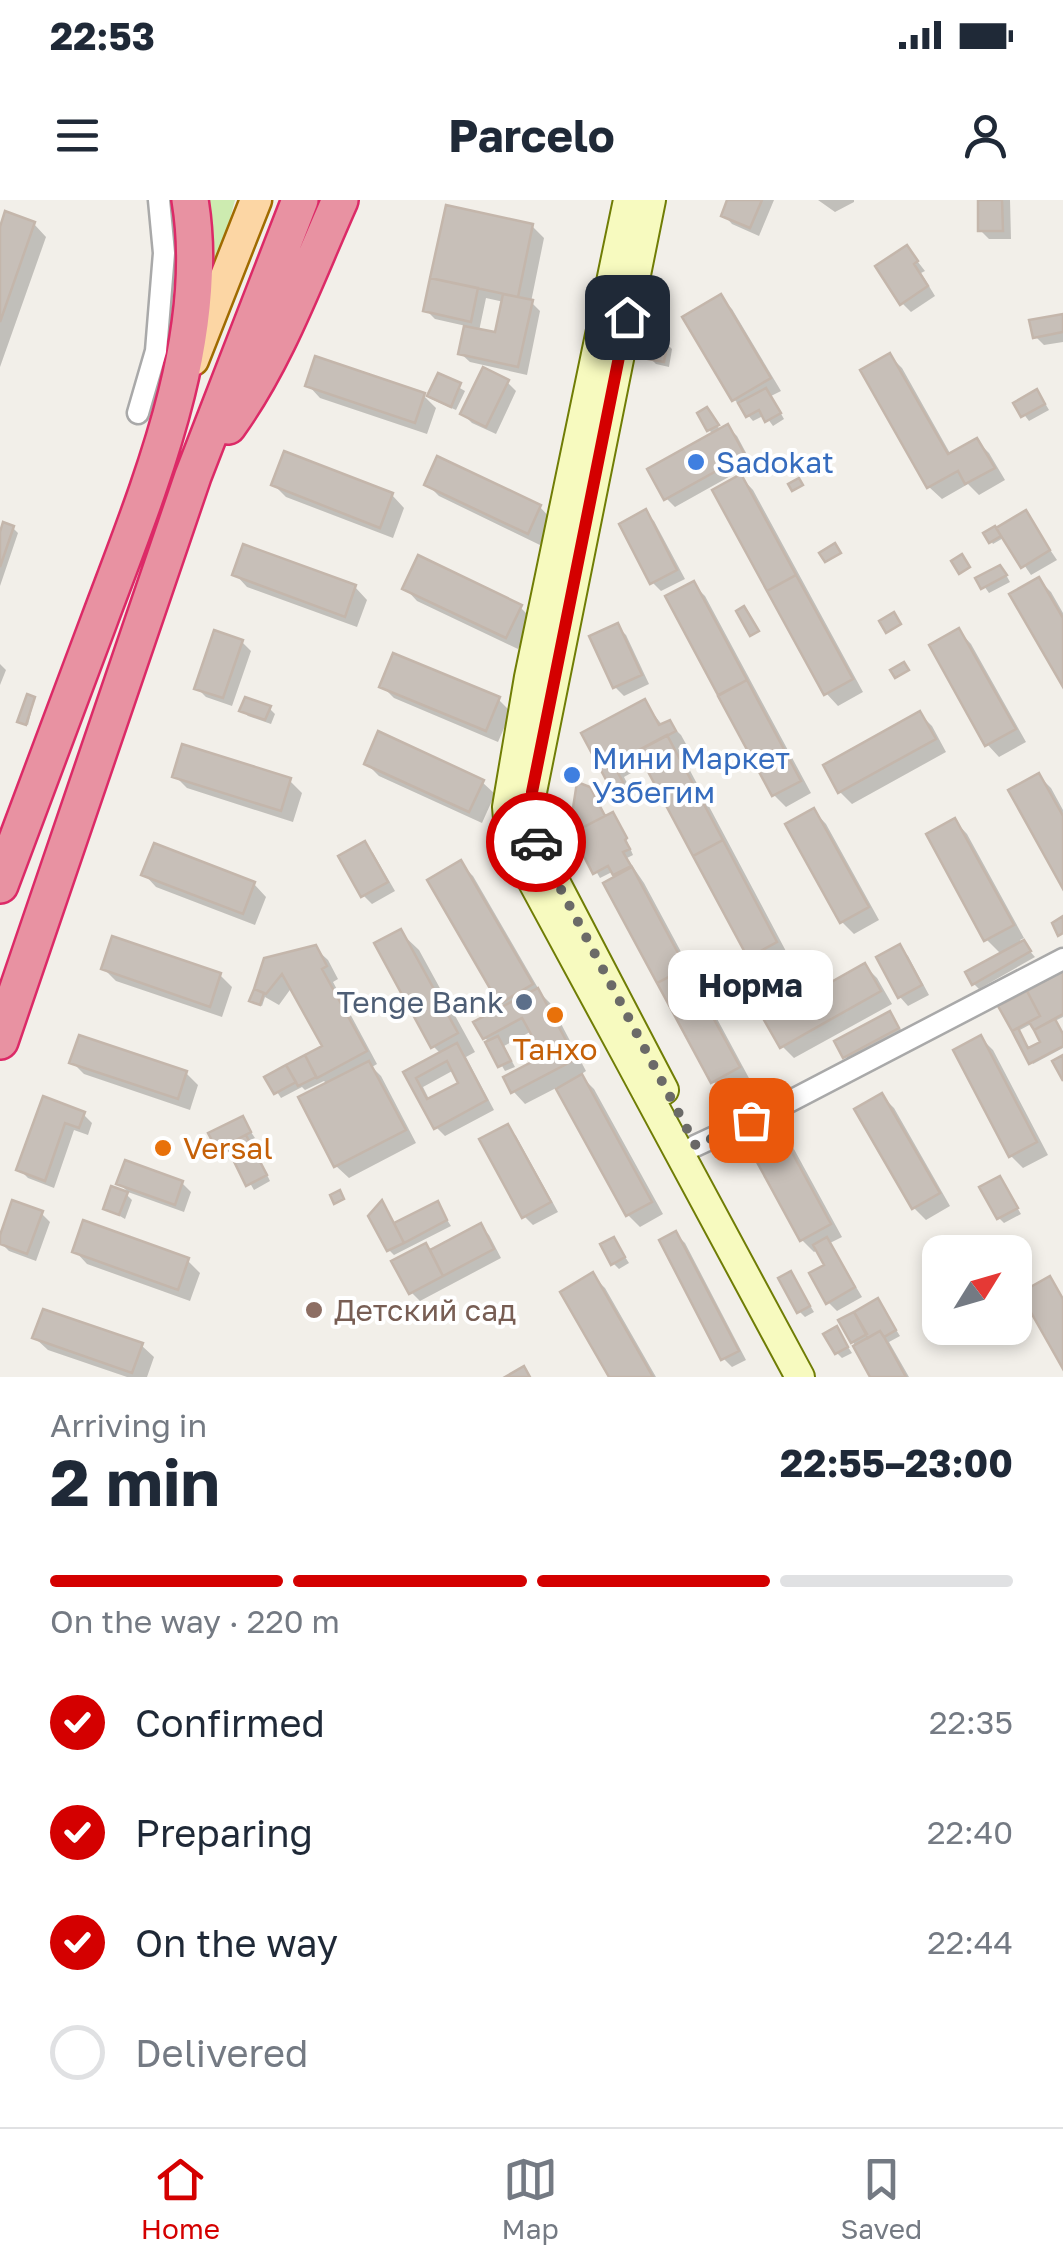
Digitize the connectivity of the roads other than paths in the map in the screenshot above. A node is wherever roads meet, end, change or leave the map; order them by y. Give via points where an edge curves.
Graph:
1 (159, 200) edge
2 (190, 200) edge
3 (256, 200) edge
4 (300, 200) edge
5 (340, 200) edge
6 (638, 205) edge
7 (153, 417) junction
8 (193, 476) junction
9 (554, 623) junction
10 (0, 885) edge
11 (1063, 959) edge
12 (0, 1041) edge
13 (696, 1146) junction
14 (800, 1377) edge
15 (820, 1377) edge

1 - 7 street via 164,253
2 - 7 highway via 192,317
3 - 7 main road
4 - 8 highway
5 - 8 highway via 248,398
6 - 9 main road
7 - 10 highway via 118,569
8 - 12 highway
9 - 13 main road via 532,792 536,844
9 - 14 main road via 506,807 509,831
11 - 13 street
13 - 15 main road

